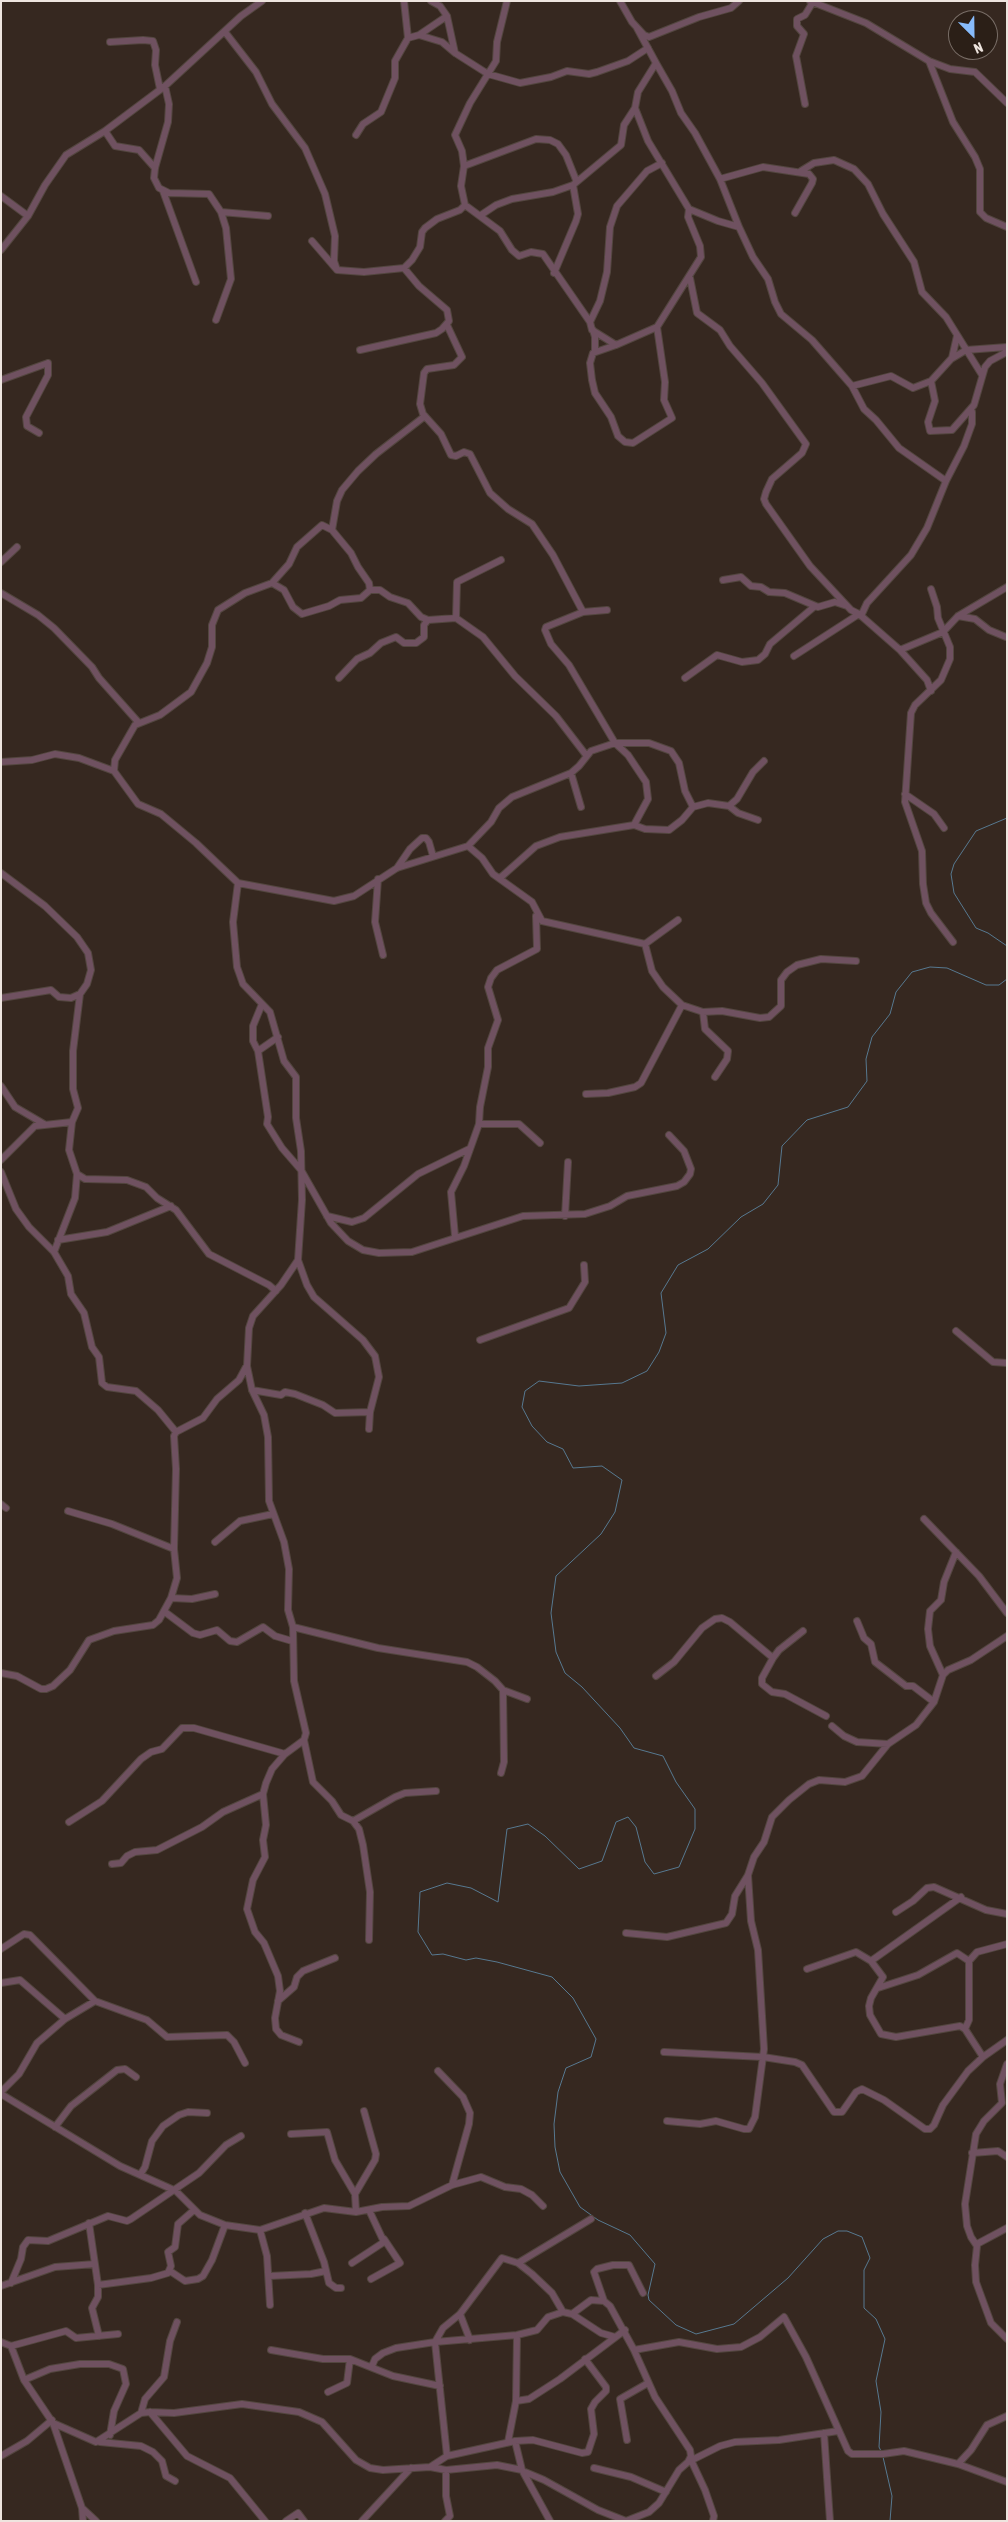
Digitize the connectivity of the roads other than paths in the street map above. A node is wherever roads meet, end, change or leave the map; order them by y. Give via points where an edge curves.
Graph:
1 (262, 1) edge
2 (404, 1) edge
3 (431, 1) edge
4 (507, 1) edge
5 (620, 1) edge
6 (739, 1) edge
7 (811, 2) edge
8 (447, 16) junction
9 (637, 28) junction
10 (225, 32) junction
11 (418, 35) junction
12 (408, 38) junction
13 (110, 42) dead end
14 (648, 48) junction
15 (455, 53) junction
16 (929, 61) junction
17 (656, 63) junction
18 (477, 68) junction
19 (488, 74) junction
20 (482, 86) junction
21 (163, 88) junction
22 (1007, 103) edge
23 (805, 104) dead end
24 (635, 108) junction
25 (105, 131) junction
26 (356, 135) dead end
27 (662, 163) junction
28 (464, 166) junction
29 (155, 168) junction
30 (801, 171) junction
31 (720, 179) junction
32 (575, 183) junction
33 (163, 191) junction
34 (1, 196) edge
35 (465, 205) junction
36 (689, 209) junction
37 (221, 212) junction
38 (795, 213) dead end
39 (481, 215) junction
40 (28, 216) junction
41 (268, 216) dead end
42 (739, 227) junction
43 (1007, 227) edge
44 (312, 241) dead end
45 (1, 250) edge
46 (404, 268) junction
47 (337, 270) junction
48 (554, 274) junction
49 (691, 276) junction
50 (196, 282) dead end
51 (216, 320) dead end
52 (590, 322) junction
53 (447, 324) junction
54 (657, 327) junction
55 (592, 330) junction
56 (957, 336) junction
57 (616, 345) junction
58 (1007, 347) edge
59 (360, 350) dead end
60 (966, 350) junction
61 (595, 351) junction
62 (1007, 352) edge
63 (951, 359) junction
64 (982, 375) junction
65 (1, 380) edge
66 (932, 381) junction
67 (852, 386) junction
68 (972, 412) dead end
69 (425, 416) junction
70 (39, 433) dead end
71 (946, 481) junction
72 (332, 530) junction
73 (17, 547) dead end
74 (501, 560) dead end
75 (1, 562) edge
76 (368, 580) junction
77 (723, 580) dead end
78 (272, 583) junction
79 (1007, 587) edge
80 (370, 590) junction
81 (380, 590) junction
82 (931, 590) dead end
83 (1, 593) edge
84 (815, 606) junction
85 (848, 606) junction
86 (607, 610) dead end
87 (583, 612) junction
88 (860, 615) junction
89 (958, 616) junction
90 (456, 618) junction
91 (428, 620) junction
92 (943, 632) junction
93 (1006, 638) edge
94 (900, 650) junction
95 (794, 656) dead end
96 (339, 678) dead end
97 (684, 678) dead end
98 (931, 691) junction
99 (139, 723) junction
100 (614, 743) junction
101 (586, 754) junction
102 (764, 761) dead end
103 (1, 762) edge
104 (114, 771) junction
105 (571, 773) junction
106 (905, 794) junction
107 (729, 806) junction
108 (581, 807) dead end
109 (693, 807) junction
110 (758, 820) dead end
111 (634, 825) junction
112 (944, 828) dead end
113 (468, 846) junction
114 (433, 856) junction
115 (397, 868) junction
116 (1, 873) edge
117 (500, 878) junction
118 (378, 879) junction
119 (238, 883) junction
120 (536, 914) junction
121 (678, 920) dead end
122 (953, 942) dead end
123 (645, 944) junction
124 (383, 955) dead end
125 (856, 961) dead end
126 (80, 994) junction
127 (1, 998) edge
128 (262, 1004) junction
129 (682, 1005) junction
130 (704, 1012) junction
131 (278, 1037) junction
132 (258, 1051) junction
133 (715, 1077) dead end
134 (1, 1086) edge
135 (586, 1094) dead end
136 (72, 1122) junction
137 (44, 1124) junction
138 (479, 1124) junction
139 (669, 1135) dead end
140 (540, 1143) dead end
141 (469, 1149) junction
142 (1, 1160) edge
143 (568, 1162) dead end
144 (301, 1170) junction
145 (1, 1172) edge
146 (77, 1174) junction
147 (171, 1206) junction
148 (327, 1216) junction
149 (565, 1216) junction
150 (455, 1236) junction
151 (58, 1240) junction
152 (54, 1252) junction
153 (298, 1260) junction
154 (584, 1265) dead end
155 (276, 1291) junction
156 (956, 1332) dead end
157 (480, 1340) dead end
158 (1007, 1363) edge
159 (247, 1366) junction
160 (252, 1390) junction
161 (370, 1412) junction
162 (369, 1429) dead end
163 (176, 1432) junction
164 (68, 1511) dead end
165 (273, 1514) junction
166 (924, 1520) dead end
167 (215, 1542) dead end
168 (174, 1549) junction
169 (956, 1552) junction
170 (215, 1594) dead end
171 (171, 1598) junction
172 (165, 1612) junction
173 (1007, 1613) edge
174 (858, 1621) dead end
175 (292, 1627) junction
176 (803, 1631) dead end
177 (1007, 1636) edge
178 (292, 1641) junction
179 (773, 1658) junction
180 (1, 1673) edge
181 (943, 1675) junction
182 (656, 1676) dead end
183 (503, 1690) junction
184 (527, 1699) dead end
185 (934, 1702) junction
186 (826, 1716) dead end
187 (832, 1726) dead end
188 (304, 1740) junction
189 (888, 1744) junction
190 (285, 1754) junction
191 (501, 1773) dead end
192 (436, 1791) dead end
193 (263, 1794) junction
194 (353, 1821) junction
195 (69, 1822) dead end
196 (112, 1864) dead end
197 (748, 1875) junction
198 (961, 1898) junction
199 (896, 1912) dead end
200 (1007, 1914) edge
201 (626, 1933) dead end
202 (369, 1940) dead end
203 (1007, 1944) edge
204 (1, 1949) edge
205 (335, 1958) dead end
206 (969, 1960) junction
207 (871, 1961) junction
208 (807, 1969) dead end
209 (1, 1983) edge
210 (875, 1990) junction
211 (95, 2001) junction
212 (278, 2001) junction
213 (65, 2018) junction
214 (965, 2029) junction
215 (1007, 2040) edge
216 (299, 2042) dead end
217 (664, 2052) dead end
218 (763, 2057) junction
219 (983, 2057) junction
220 (245, 2063) dead end
221 (1007, 2064) edge
222 (438, 2071) dead end
223 (136, 2076) dead end
224 (1, 2093) edge
225 (364, 2111) dead end
226 (206, 2113) dead end
227 (667, 2121) dead end
228 (55, 2127) junction
229 (290, 2134) dead end
230 (241, 2136) dead end
231 (972, 2152) junction
232 (1007, 2158) edge
233 (140, 2175) junction
234 (452, 2185) junction
235 (176, 2191) junction
236 (355, 2194) junction
237 (543, 2206) dead end
238 (194, 2210) junction
239 (369, 2210) junction
240 (356, 2212) junction
241 (305, 2213) junction
242 (591, 2219) dead end
243 (89, 2223) junction
244 (225, 2225) junction
245 (1007, 2228) edge
246 (260, 2230) junction
247 (384, 2240) junction
248 (977, 2244) junction
249 (352, 2263) dead end
250 (518, 2263) junction
251 (95, 2264) junction
252 (170, 2270) junction
253 (326, 2270) junction
254 (269, 2276) junction
255 (371, 2279) dead end
256 (11, 2283) junction
257 (98, 2285) junction
258 (1, 2286) edge
259 (341, 2288) dead end
260 (643, 2293) dead end
261 (604, 2301) junction
262 (270, 2306) dead end
263 (563, 2312) junction
264 (460, 2314) junction
265 (572, 2314) junction
266 (177, 2322) dead end
267 (624, 2330) junction
268 (118, 2334) dead end
269 (517, 2335) junction
270 (99, 2336) junction
271 (615, 2336) junction
272 (1007, 2339) edge
273 (470, 2340) junction
274 (1, 2342) edge
275 (435, 2342) junction
276 (11, 2346) junction
277 (271, 2350) dead end
278 (634, 2350) junction
279 (350, 2359) junction
280 (585, 2360) junction
281 (372, 2366) junction
282 (24, 2380) junction
283 (648, 2383) junction
284 (440, 2386) junction
285 (328, 2392) dead end
286 (516, 2401) junction
287 (150, 2412) junction
288 (141, 2413) junction
289 (1007, 2416) edge
290 (53, 2421) junction
291 (838, 2431) junction
292 (824, 2433) junction
293 (110, 2435) junction
294 (627, 2440) dead end
295 (100, 2442) junction
296 (511, 2442) junction
297 (1, 2456) edge
298 (447, 2456) junction
299 (690, 2461) junction
300 (958, 2464) junction
301 (430, 2467) junction
302 (411, 2468) junction
303 (594, 2468) dead end
304 (446, 2470) junction
305 (524, 2471) junction
306 (175, 2480) dead end
307 (1007, 2482) edge
308 (666, 2492) junction
309 (82, 2508) junction
310 (83, 2521) edge
311 (96, 2521) edge
312 (265, 2521) edge
313 (286, 2521) edge
314 (304, 2521) edge
315 (362, 2521) edge
316 (445, 2521) edge
317 (550, 2521) edge
318 (626, 2521) edge
319 (713, 2521) edge
320 (830, 2521) edge

1 - 10 street
2 - 12 street
3 - 8 street via 440,6
4 - 19 street via 496,61
5 - 9 street
6 - 9 street via 731,8 699,17 657,35 644,36
7 - 16 street via 866,23
7 - 23 street via 805,15 797,20 797,26 804,34 796,56
8 - 11 street
8 - 15 street
9 - 14 street
10 - 21 street
10 - 47 street via 256,72 272,104 305,148 325,194 335,236
11 - 12 street
11 - 15 street via 442,42
12 - 26 street via 395,61 395,78 381,112 363,124
13 - 21 street via 153,42 155,65
14 - 17 street
14 - 19 street via 628,61 589,74 567,71 520,83
15 - 18 street
16 - 22 street via 950,69 975,72
16 - 43 street via 952,122 980,169 980,212
17 - 24 street via 638,92
17 - 31 street
18 - 19 street
18 - 20 street
19 - 20 street
20 - 28 street via 455,135
21 - 25 street
21 - 29 street via 169,104 168,122
24 - 27 street via 648,141
24 - 32 street via 624,125 618,148
25 - 29 street via 115,146 139,150
25 - 40 street via 66,155 44,185
27 - 36 street
27 - 52 street via 647,171 616,206 610,227 607,272 600,301
28 - 32 street via 536,139 550,140 558,144 566,155
28 - 35 street via 461,186
29 - 33 street via 156,183
30 - 31 street via 763,167
30 - 38 street via 813,179
30 - 56 street via 814,163 834,160 854,169 868,184 914,262 922,292 937,306
31 - 42 street
32 - 39 street via 553,192 512,199
32 - 48 street via 578,214
33 - 37 street via 209,194
33 - 50 street
34 - 40 street
35 - 39 street
35 - 46 street via 425,228 420,247
36 - 42 street
36 - 49 street via 688,217 701,257
37 - 41 street
37 - 51 street via 226,228 231,279
39 - 48 street via 500,231 519,256 531,252 542,254
40 - 45 street
42 - 67 street via 768,279 781,314 812,340
44 - 47 street
46 - 47 street via 354,272
46 - 53 street via 447,310
48 - 52 street
49 - 54 street
49 - 85 street via 689,282 697,313 720,330 804,439 805,449 772,480 764,499 810,566
52 - 55 street
53 - 59 street via 436,333
53 - 69 street via 462,357 454,365 424,373 420,404
54 - 57 street
54 - 61 street via 665,382 664,400 672,418 635,442 620,439 595,393 590,363
55 - 57 street
55 - 61 street via 596,337
56 - 60 street
56 - 63 street
57 - 61 street
58 - 60 street
60 - 63 street
60 - 64 street
62 - 64 street via 990,361
63 - 66 street
64 - 66 street via 970,410 952,430 933,433 928,422 935,401
65 - 70 street via 48,363 48,375 26,417 27,426
66 - 67 street via 913,388 891,376
67 - 71 street via 864,409 899,448
68 - 71 street via 972,424 964,446
69 - 72 street via 376,454 342,490
69 - 87 street via 441,434 451,455 470,454 490,493 536,528
71 - 88 street via 927,528 911,555
72 - 76 street via 352,553
72 - 78 street via 322,525 297,547 289,564
73 - 75 street
74 - 90 street via 457,582
76 - 80 street
76 - 81 street
77 - 84 street via 742,577 751,586 785,593
78 - 80 street via 284,590 293,607 302,614 340,600 361,598
78 - 99 street via 245,593 218,610 212,625 212,647 207,663 191,692 160,716
79 - 89 street
80 - 81 street
81 - 91 street via 408,603
82 - 92 street
83 - 99 street via 54,628
84 - 85 street via 824,607 835,602
84 - 97 street via 770,644 758,660 742,662 717,655
85 - 88 street
86 - 87 street
87 - 100 street via 546,627 545,634 569,665
88 - 94 street
88 - 95 street
89 - 92 street
89 - 93 street via 975,619
90 - 91 street
90 - 101 street via 483,637 515,676 556,716
91 - 96 street via 420,642 408,643 396,638 381,643 357,659
92 - 94 street
92 - 98 street via 950,647 950,660 941,680
94 - 98 street via 927,680
98 - 106 street via 911,713
99 - 104 street via 124,742 115,760
100 - 101 street
100 - 109 street via 649,743 671,751 679,763 685,791
100 - 111 street via 639,769 646,782 648,798
101 - 105 street
102 - 107 street
103 - 104 street via 32,760 55,754
104 - 119 street via 138,804 161,814
105 - 108 street
105 - 113 street via 512,797
106 - 112 street via 934,814
106 - 122 street via 907,812 922,852 926,902
107 - 109 street via 708,803
107 - 110 street
109 - 111 street via 668,830
111 - 117 street via 580,832 536,846
113 - 114 street
113 - 117 street via 482,858 488,870
114 - 115 street
114 - 115 street via 429,842 422,838
115 - 118 street
116 - 126 street via 45,906 77,937 88,953 90,976
117 - 120 street via 532,902
118 - 119 street via 354,896 334,901
118 - 124 street via 375,922
119 - 128 street via 233,922 237,967 243,984
120 - 123 street via 542,921
120 - 138 street via 537,950 498,970 488,987 498,1020 488,1048
121 - 123 street
123 - 129 street via 652,971
125 - 130 street via 822,959 797,965 781,980 781,1006 769,1017
126 - 127 street via 71,998 59,997 50,990
126 - 136 street via 72,1075 78,1108
128 - 131 street via 272,1018
128 - 132 street via 253,1026 253,1041
129 - 130 street
129 - 135 street via 641,1083 608,1093
130 - 133 street via 705,1029 728,1052
131 - 132 street
131 - 144 street via 284,1061 296,1076
132 - 144 street via 267,1124
134 - 137 street via 16,1107
136 - 137 street
136 - 146 street via 69,1150
137 - 142 street via 28,1130
138 - 140 street via 519,1124
138 - 141 street
139 - 149 street via 684,1151 690,1164 690,1174 684,1182 627,1196 585,1214
141 - 148 street via 418,1174 364,1218 352,1222
141 - 150 street via 451,1192
143 - 149 street
144 - 148 street
144 - 153 street
145 - 152 street via 16,1209 29,1228
146 - 147 street via 85,1179 138,1183
146 - 151 street via 75,1198
147 - 151 street via 107,1232
147 - 155 street via 209,1254
148 - 150 street via 348,1241 363,1250 379,1253 412,1252
149 - 150 street via 523,1216
151 - 152 street
152 - 163 street via 86,1318 92,1347 100,1361 102,1382 136,1391
153 - 155 street
153 - 161 street via 314,1297 363,1340 375,1356 380,1377
154 - 157 street via 585,1282 569,1308
155 - 159 street via 250,1322
156 - 158 street via 993,1362
159 - 160 street
159 - 163 street via 236,1385 217,1399 203,1418
160 - 161 street via 295,1394 336,1413
160 - 165 street via 264,1415 268,1437 268,1494
161 - 162 street
163 - 168 street
164 - 168 street via 112,1524
165 - 167 street via 240,1521
165 - 175 street via 284,1542 289,1568 288,1610
166 - 169 street
168 - 171 street via 177,1578
169 - 173 street
169 - 181 street via 944,1582 941,1600 930,1611 928,1629 930,1646
170 - 171 street via 192,1599
171 - 172 street
172 - 178 street via 200,1635 217,1630 230,1641 237,1642 263,1627 275,1636
172 - 180 street via 153,1625 114,1631 89,1640 70,1670 46,1689 17,1676
174 - 185 street via 864,1638 871,1644 875,1662
175 - 178 street
175 - 183 street via 378,1648 467,1662 491,1677
176 - 179 street
177 - 181 street
178 - 188 street via 294,1682 306,1733
179 - 182 street via 730,1622 715,1619 702,1628 674,1662
179 - 186 street via 762,1678 764,1687 785,1694
181 - 185 street
183 - 184 street
183 - 191 street via 504,1762
185 - 189 street via 916,1725
187 - 189 street via 857,1742
188 - 190 street
188 - 194 street via 313,1782 341,1815
189 - 197 street via 862,1776 845,1782 819,1780 789,1800 772,1817
190 - 193 street via 269,1776
190 - 195 street via 194,1728 182,1728 162,1748 140,1759 102,1801
192 - 194 street via 400,1795
193 - 196 street via 223,1812 202,1827 157,1850 135,1852 121,1863
193 - 212 street via 265,1857 253,1880 247,1909 278,1976
194 - 202 street via 364,1845 370,1892
197 - 201 street via 735,1896 730,1918 718,1926 667,1937
197 - 218 street via 751,1921 758,1950
198 - 199 street via 927,1888
198 - 200 street via 986,1910
198 - 207 street
203 - 206 street via 976,1952
204 - 211 street via 24,1934 30,1935
205 - 212 street via 299,1974 294,1987
206 - 210 street via 956,1953 918,1976
206 - 214 street via 969,2020
207 - 208 street via 856,1952
207 - 210 street via 883,1977
209 - 213 street via 20,1980
210 - 214 street via 870,1998 870,2015 876,2028 887,2037 953,2027
211 - 213 street
211 - 220 street via 147,2020 167,2037 227,2035
212 - 216 street via 276,2029 281,2035
213 - 224 street via 37,2043 19,2074
214 - 219 street
215 - 219 street
217 - 218 street
218 - 219 street via 802,2065 834,2112 842,2112 856,2092 862,2089 884,2100 925,2129 930,2129 943,2104
218 - 227 street via 755,2117 749,2128 716,2121 700,2124
221 - 231 street via 1000,2084 1002,2103 980,2127
222 - 234 street via 463,2097 470,2113
223 - 228 street via 122,2069 112,2073 71,2106
224 - 228 street
225 - 236 street via 376,2154
226 - 233 street via 188,2112 163,2126 152,2141
228 - 233 street
229 - 236 street via 327,2132 335,2160
230 - 235 street via 226,2144 199,2173
231 - 232 street via 998,2151
231 - 248 street via 965,2204 967,2226
233 - 235 street
234 - 237 street via 481,2177 532,2195
234 - 239 street via 410,2206
235 - 238 street
235 - 243 street via 131,2219 108,2216
236 - 240 street
238 - 244 street
238 - 252 street via 178,2224 175,2247 168,2252
239 - 240 street
239 - 247 street
240 - 241 street via 324,2208
241 - 246 street
241 - 253 street
242 - 250 street
243 - 251 street
243 - 256 street via 48,2240 28,2240
244 - 246 street
244 - 252 street via 203,2276 184,2281
245 - 248 street
246 - 254 street
247 - 249 street
247 - 255 street via 400,2263
248 - 272 street via 975,2265 979,2291 991,2323
250 - 263 street via 552,2293
250 - 264 street via 508,2258 498,2261
251 - 256 street via 55,2267
251 - 257 street
252 - 257 street via 163,2276
253 - 254 street
253 - 259 street via 329,2284
254 - 262 street
256 - 258 street
257 - 270 street via 98,2297 92,2308
260 - 261 street via 629,2265 613,2265 594,2272
261 - 265 street via 590,2300
261 - 267 street
263 - 265 street
263 - 269 street via 548,2317 537,2330
264 - 273 street
264 - 275 street via 443,2328
265 - 271 street via 601,2333
266 - 288 street via 164,2377 145,2399
267 - 271 street
267 - 278 street
268 - 270 street
269 - 273 street
269 - 286 street
270 - 276 street via 76,2338 66,2331
271 - 280 street
273 - 275 street
274 - 276 street
275 - 281 street via 396,2348 375,2358
275 - 284 street
276 - 282 street
277 - 279 street via 323,2359
278 - 283 street
278 - 291 street via 679,2342 717,2349 741,2347 760,2338 784,2317 806,2357
279 - 281 street
279 - 285 street via 348,2383
280 - 286 street via 530,2399
280 - 296 street via 606,2387 590,2409 594,2434 588,2452 533,2440
281 - 284 street via 393,2376
282 - 290 street
282 - 293 street via 50,2369 80,2364 109,2364 123,2369 126,2384 114,2411
283 - 294 street via 620,2399
283 - 299 street via 690,2450
284 - 298 street
286 - 296 street
287 - 288 street
287 - 302 street via 174,2413 242,2404 299,2412 322,2422 362,2465 382,2470
287 - 312 street via 187,2456 230,2478
288 - 293 street
289 - 300 street via 987,2425
290 - 295 street via 90,2441
290 - 297 street via 28,2441
290 - 309 street
291 - 292 street
291 - 300 street via 852,2454 904,2451
292 - 299 street via 780,2440 735,2442
292 - 320 street
293 - 295 street
295 - 306 street via 147,2449 162,2461 164,2472
296 - 298 street
296 - 305 street
298 - 301 street
299 - 308 street via 679,2470
299 - 319 street via 705,2490
300 - 307 street
301 - 302 street
301 - 304 street
302 - 315 street
303 - 308 street via 631,2477
304 - 305 street via 497,2465
304 - 316 street via 450,2516
305 - 317 street
305 - 318 street via 606,2514
308 - 318 street via 648,2512
309 - 310 street
309 - 311 street
313 - 314 street via 298,2513

